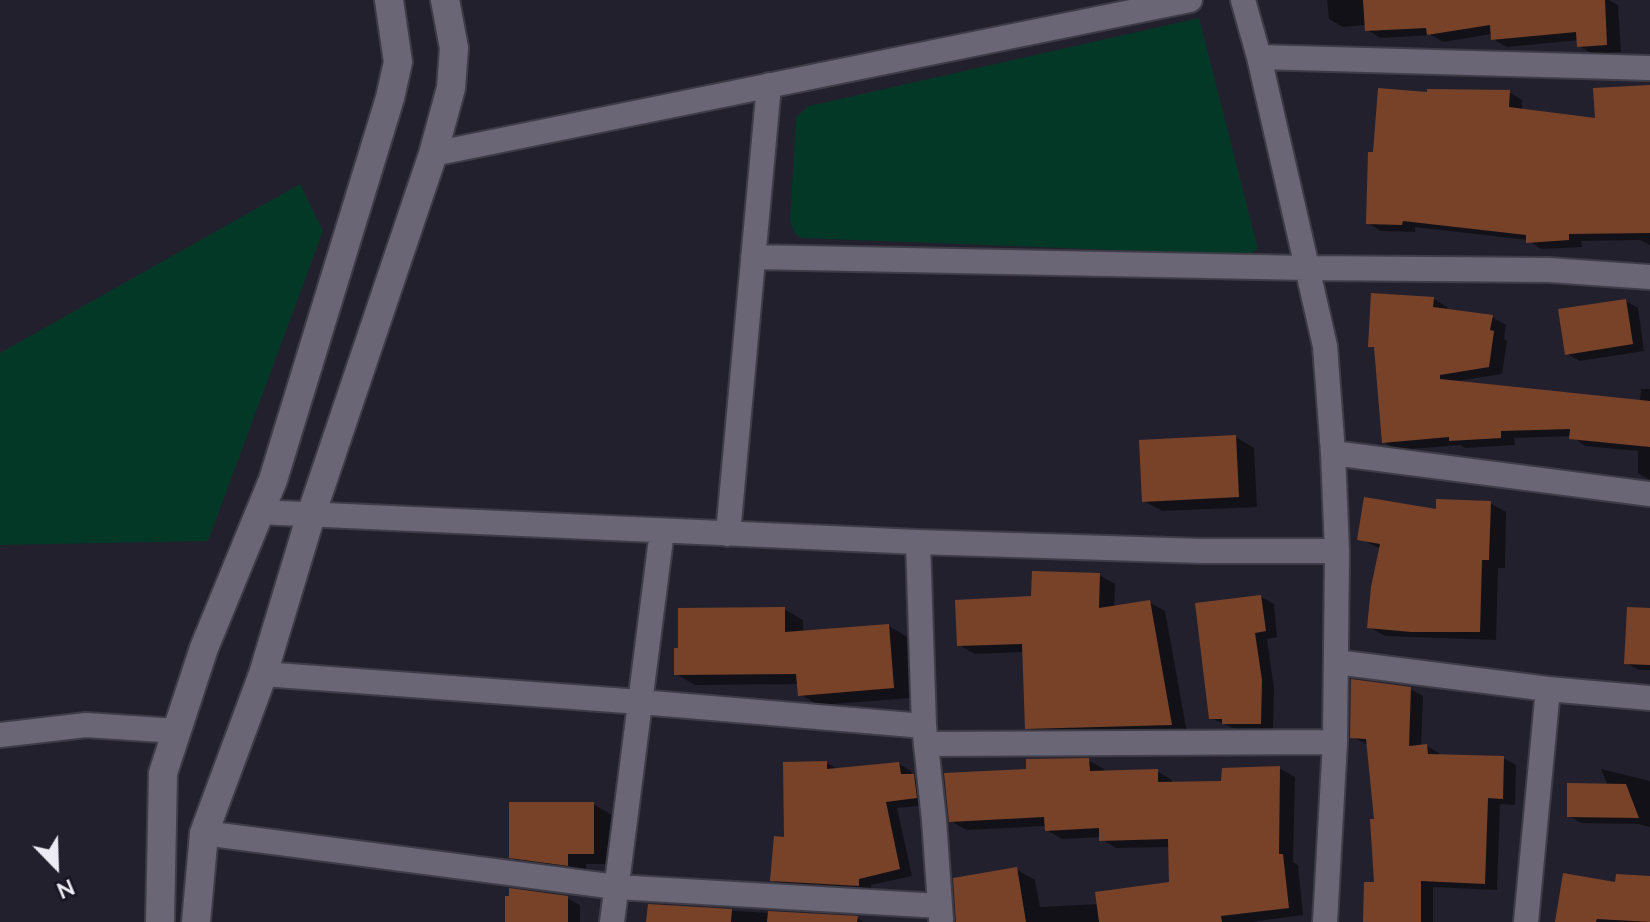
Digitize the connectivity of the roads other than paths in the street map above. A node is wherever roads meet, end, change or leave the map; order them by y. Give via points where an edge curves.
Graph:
1 (389, 0) edge
2 (445, 0) edge
3 (1190, 0) edge
4 (1243, 0) edge
5 (1259, 57) junction
6 (1650, 68) edge
7 (769, 85) junction
8 (433, 154) junction
9 (753, 257) junction
10 (1307, 268) junction
11 (1650, 277) edge
12 (1333, 453) junction
13 (1650, 494) edge
14 (259, 512) junction
15 (311, 515) junction
16 (662, 531) junction
17 (728, 534) junction
18 (918, 542) junction
19 (1337, 551) junction
20 (1336, 662) junction
21 (263, 674) junction
22 (1548, 689) junction
23 (1650, 698) edge
24 (640, 702) junction
25 (177, 731) junction
26 (0, 735) edge
27 (925, 735) junction
28 (1335, 742) junction
29 (204, 833) junction
30 (616, 887) junction
31 (940, 914) edge
32 (160, 922) edge
33 (196, 922) edge
34 (612, 922) edge
35 (1325, 922) edge
36 (1526, 922) edge

1 - 14 street via 398,62 390,98
2 - 8 street via 454,48 451,88
3 - 7 street
4 - 5 street
5 - 6 street
5 - 10 street
7 - 8 street
7 - 9 street
8 - 15 street
9 - 10 street
9 - 17 street
10 - 11 street via 1549,270
10 - 12 street via 1325,346
12 - 13 street
12 - 19 street
14 - 15 street
14 - 25 street
15 - 16 street
15 - 21 street
16 - 17 street
16 - 24 street
17 - 18 street
18 - 19 street
18 - 27 street
19 - 20 street
20 - 22 street
20 - 28 street
21 - 24 street
21 - 29 street
22 - 23 street
22 - 36 street
24 - 27 street
24 - 30 street
25 - 26 street via 86,725
25 - 32 street via 163,773
27 - 28 street
27 - 31 street
28 - 35 street
29 - 30 street
29 - 33 street
30 - 31 street
30 - 34 street

